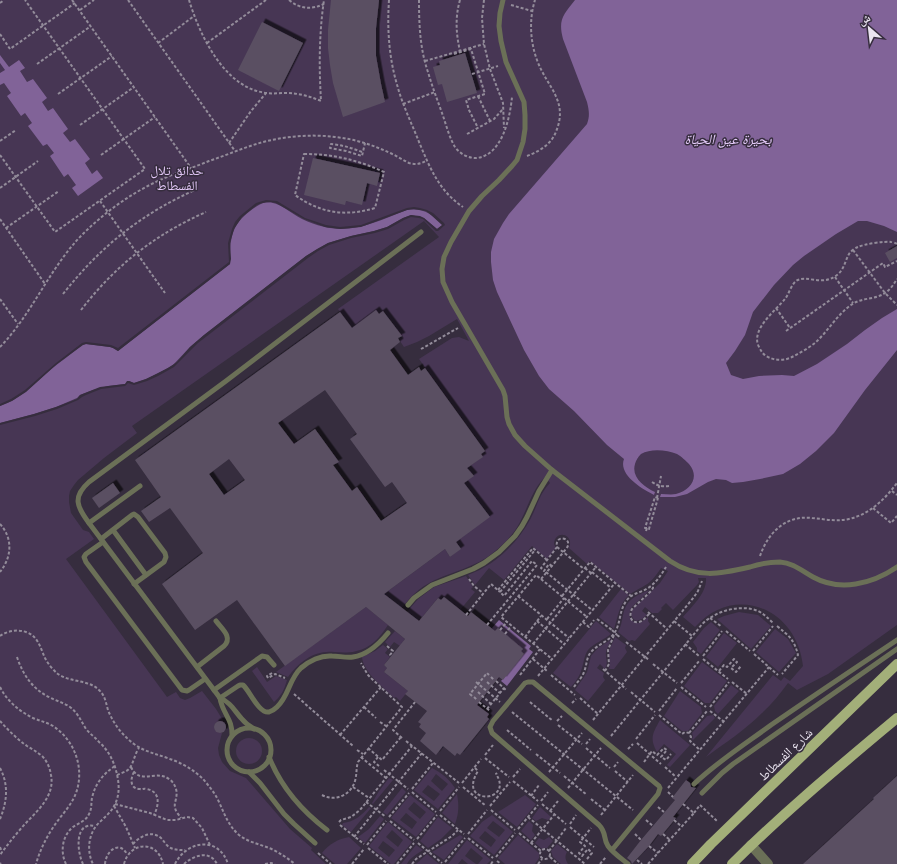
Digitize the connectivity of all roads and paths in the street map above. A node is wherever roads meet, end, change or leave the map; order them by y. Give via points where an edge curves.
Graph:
1 (4, 0) edge
2 (25, 0) edge
3 (72, 0) edge
4 (94, 0) edge
5 (128, 0) edge
6 (189, 0) edge
7 (266, 0) edge
8 (289, 0) edge
9 (324, 0) edge
10 (389, 0) edge
11 (419, 0) edge
12 (460, 0) edge
13 (479, 0) edge
14 (535, 0) edge
15 (484, 1) edge
16 (505, 2) edge
17 (0, 3) edge
18 (75, 3) junction
19 (324, 4) junction
20 (80, 10) junction
21 (532, 11) junction
22 (194, 16) junction
23 (43, 26) junction
24 (91, 26) junction
25 (0, 34) edge
26 (158, 43) junction
27 (207, 43) junction
28 (484, 44) junction
29 (60, 49) junction
30 (460, 51) junction
31 (454, 54) dead end
32 (112, 56) junction
33 (425, 61) junction
34 (37, 64) dead end
35 (498, 66) dead end
36 (490, 69) junction
37 (478, 72) junction
38 (472, 74) dead end
39 (81, 78) junction
40 (134, 87) junction
41 (435, 92) junction
42 (513, 92) dead end
43 (266, 93) junction
44 (58, 94) dead end
45 (478, 96) junction
46 (403, 104) junction
47 (504, 108) junction
48 (103, 110) junction
49 (155, 117) junction
50 (490, 121) junction
51 (80, 125) dead end
52 (478, 128) junction
53 (16, 130) dead end
54 (504, 131) junction
55 (467, 134) dead end
56 (124, 139) junction
57 (0, 141) edge
58 (230, 143) junction
59 (364, 143) junction
60 (346, 151) junction
61 (235, 152) junction
62 (362, 152) junction
63 (0, 155) edge
64 (102, 155) dead end
65 (344, 158) junction
66 (427, 160) junction
67 (517, 160) junction
68 (38, 161) dead end
69 (191, 168) junction
70 (16, 177) junction
71 (0, 188) edge
72 (197, 189) dead end
73 (59, 191) dead end
74 (100, 201) junction
75 (37, 207) junction
76 (469, 211) junction
77 (108, 212) junction
78 (206, 212) dead end
79 (0, 219) edge
80 (6, 228) junction
81 (421, 232) dead end
82 (123, 233) junction
83 (897, 244) edge
84 (853, 250) junction
85 (136, 252) junction
86 (897, 260) edge
87 (870, 272) junction
88 (835, 277) junction
89 (897, 279) edge
90 (45, 284) junction
91 (844, 290) junction
92 (165, 293) dead end
93 (885, 293) junction
94 (63, 294) dead end
95 (0, 299) edge
96 (853, 304) junction
97 (897, 305) edge
98 (776, 308) junction
99 (81, 310) dead end
100 (465, 324) junction
101 (18, 325) junction
102 (790, 328) junction
103 (786, 331) dead end
104 (0, 347) edge
105 (421, 349) dead end
106 (552, 470) junction
107 (661, 476) dead end
108 (652, 482) dead end
109 (897, 483) edge
110 (140, 486) dead end
111 (659, 486) junction
112 (669, 486) dead end
113 (892, 490) junction
114 (897, 495) edge
115 (656, 498) junction
116 (873, 508) junction
117 (897, 516) edge
118 (89, 523) junction
119 (0, 524) edge
120 (113, 530) junction
121 (102, 541) junction
122 (557, 547) junction
123 (535, 550) junction
124 (563, 552) junction
125 (547, 560) junction
126 (670, 561) junction
127 (757, 565) junction
128 (552, 566) junction
129 (0, 567) edge
130 (4, 567) junction
131 (596, 567) junction
132 (897, 567) edge
133 (584, 569) junction
134 (0, 572) edge
135 (546, 572) junction
136 (591, 573) junction
137 (703, 574) junction
138 (146, 575) junction
139 (541, 579) junction
140 (615, 583) junction
141 (134, 584) junction
142 (653, 585) junction
143 (474, 586) dead end
144 (611, 588) junction
145 (498, 590) junction
146 (567, 590) junction
147 (500, 592) junction
148 (483, 593) junction
149 (573, 595) junction
150 (518, 596) junction
151 (631, 596) junction
152 (563, 597) junction
153 (568, 601) junction
154 (408, 605) dead end
155 (592, 610) junction
156 (466, 614) dead end
157 (542, 616) junction
158 (587, 617) junction
159 (710, 618) junction
160 (547, 620) junction
161 (216, 621) dead end
162 (537, 621) junction
163 (674, 621) junction
164 (583, 622) junction
165 (773, 622) dead end
166 (506, 623) junction
167 (550, 623) junction
168 (487, 624) dead end
169 (773, 626) dead end
170 (776, 626) dead end
171 (510, 627) junction
172 (722, 627) dead end
173 (546, 628) junction
174 (667, 629) junction
175 (500, 630) dead end
176 (722, 631) dead end
177 (726, 631) dead end
178 (388, 633) dead end
179 (505, 634) dead end
180 (614, 634) junction
181 (0, 635) edge
182 (692, 636) junction
183 (525, 637) junction
184 (569, 638) junction
185 (622, 638) dead end
186 (897, 640) edge
187 (626, 642) dead end
188 (533, 644) junction
189 (564, 644) junction
190 (685, 644) junction
191 (540, 649) junction
192 (897, 649) edge
193 (394, 651) dead end
194 (750, 651) dead end
195 (754, 651) dead end
196 (754, 654) dead end
197 (358, 656) junction
198 (391, 656) dead end
199 (699, 656) dead end
200 (17, 657) dead end
201 (644, 657) junction
202 (552, 659) junction
203 (649, 660) dead end
204 (700, 660) dead end
205 (653, 664) dead end
206 (897, 664) edge
207 (741, 666) dead end
208 (197, 667) junction
209 (769, 667) junction
210 (275, 668) joint
211 (544, 669) junction
212 (603, 669) dead end
213 (547, 671) dead end
214 (605, 671) junction
215 (719, 671) junction
216 (663, 672) junction
217 (275, 674) dead end
218 (782, 674) dead end
219 (551, 675) dead end
220 (778, 675) dead end
221 (205, 679) junction
222 (728, 679) dead end
223 (485, 680) junction
224 (476, 682) dead end
225 (677, 683) dead end
226 (681, 683) dead end
227 (478, 684) junction
228 (622, 685) junction
229 (0, 687) edge
230 (574, 687) dead end
231 (681, 687) dead end
232 (381, 688) junction
233 (504, 688) junction
234 (626, 688) dead end
235 (677, 688) dead end
236 (289, 689) junction
237 (214, 690) junction
238 (476, 691) junction
239 (507, 691) dead end
240 (630, 692) dead end
241 (500, 693) junction
242 (747, 694) junction
243 (575, 695) dead end
244 (220, 698) junction
245 (496, 698) junction
246 (580, 698) dead end
247 (478, 700) dead end
248 (640, 700) junction
249 (415, 702) dead end
250 (530, 702) dead end
251 (491, 704) junction
252 (706, 707) dead end
253 (710, 707) dead end
254 (364, 708) junction
255 (487, 709) dead end
256 (659, 711) dead end
257 (707, 711) dead end
258 (710, 711) dead end
259 (512, 712) dead end
260 (655, 712) dead end
261 (598, 714) junction
262 (655, 715) dead end
263 (659, 715) dead end
264 (376, 718) dead end
265 (897, 718) edge
266 (0, 721) edge
267 (553, 721) dead end
268 (380, 722) dead end
269 (723, 722) junction
270 (558, 725) dead end
271 (386, 726) junction
272 (588, 726) junction
273 (254, 729) junction
274 (507, 730) dead end
275 (689, 733) junction
276 (340, 735) junction
277 (232, 736) junction
278 (636, 739) dead end
279 (576, 740) junction
280 (406, 741) dead end
281 (606, 742) junction
282 (637, 743) dead end
283 (582, 744) dead end
284 (353, 746) dead end
285 (412, 746) junction
286 (139, 747) junction
287 (368, 748) junction
288 (586, 748) dead end
289 (357, 750) dead end
290 (531, 750) dead end
291 (700, 750) junction
292 (422, 753) junction
293 (363, 754) junction
294 (536, 754) dead end
295 (564, 754) junction
296 (650, 754) junction
297 (671, 754) dead end
298 (595, 755) junction
299 (361, 757) junction
300 (378, 757) junction
301 (269, 758) junction
302 (485, 758) dead end
303 (482, 759) dead end
304 (433, 762) junction
305 (661, 764) dead end
306 (115, 766) junction
307 (379, 766) dead end
308 (131, 767) junction
309 (665, 767) dead end
310 (0, 768) edge
311 (474, 768) junction
312 (553, 768) junction
313 (610, 768) dead end
314 (639, 768) junction
315 (384, 770) dead end
316 (583, 770) junction
317 (615, 771) dead end
318 (134, 772) junction
319 (249, 772) junction
320 (497, 773) dead end
321 (560, 773) dead end
322 (389, 774) junction
323 (117, 775) junction
324 (564, 776) dead end
325 (677, 777) junction
326 (386, 778) junction
327 (509, 778) dead end
328 (545, 778) junction
329 (399, 782) junction
330 (628, 782) junction
331 (462, 783) dead end
332 (572, 783) junction
333 (459, 784) dead end
334 (694, 784) dead end
335 (353, 786) junction
336 (459, 787) dead end
337 (463, 787) dead end
338 (408, 789) dead end
339 (412, 789) dead end
340 (666, 790) dead end
341 (412, 792) dead end
342 (408, 793) dead end
343 (702, 793) dead end
344 (564, 794) junction
345 (322, 795) dead end
346 (587, 795) dead end
347 (531, 796) junction
348 (616, 797) junction
349 (369, 798) junction
350 (591, 799) dead end
351 (538, 801) dead end
352 (366, 802) junction
353 (542, 804) dead end
354 (683, 804) dead end
355 (115, 805) junction
356 (538, 805) dead end
357 (486, 806) dead end
358 (490, 806) dead end
359 (376, 809) junction
360 (631, 809) dead end
361 (487, 810) dead end
362 (491, 810) dead end
363 (605, 810) junction
364 (440, 811) dead end
365 (550, 811) junction
366 (694, 813) junction
367 (154, 815) junction
368 (440, 815) dead end
369 (554, 815) junction
370 (386, 817) dead end
371 (389, 817) dead end
372 (528, 817) junction
373 (181, 818) junction
374 (0, 819) edge
375 (674, 820) dead end
376 (386, 821) dead end
377 (390, 821) dead end
378 (596, 822) junction
379 (566, 824) dead end
380 (96, 826) junction
381 (681, 826) junction
382 (570, 827) dead end
383 (566, 828) dead end
384 (518, 829) dead end
385 (726, 829) junction
386 (327, 830) dead end
387 (458, 830) junction
388 (515, 830) dead end
389 (543, 830) junction
390 (515, 833) dead end
391 (519, 833) dead end
392 (464, 834) dead end
393 (468, 834) dead end
394 (662, 834) dead end
395 (354, 837) junction
396 (465, 838) dead end
397 (468, 838) dead end
398 (583, 838) junction
399 (417, 839) dead end
400 (414, 840) dead end
401 (670, 840) junction
402 (557, 841) junction
403 (315, 843) dead end
404 (414, 843) dead end
405 (418, 843) dead end
406 (531, 843) junction
407 (133, 844) junction
408 (364, 844) dead end
409 (210, 845) junction
410 (367, 845) dead end
411 (751, 845) junction
412 (649, 846) dead end
413 (0, 847) edge
414 (594, 847) dead end
415 (135, 848) junction
416 (368, 848) dead end
417 (364, 849) dead end
418 (186, 850) junction
419 (612, 850) junction
420 (428, 851) junction
421 (541, 851) junction
422 (549, 851) junction
423 (2, 852) junction
424 (318, 853) dead end
425 (658, 853) junction
426 (128, 854) junction
427 (0, 855) edge
428 (496, 857) dead end
429 (550, 857) junction
430 (493, 858) dead end
431 (542, 859) junction
432 (587, 859) dead end
433 (637, 860) dead end
434 (493, 861) dead end
435 (497, 861) dead end
436 (739, 862) edge
437 (36, 864) edge
438 (66, 864) edge
439 (83, 864) edge
440 (93, 864) edge
441 (105, 864) edge
442 (124, 864) edge
443 (163, 864) edge
444 (175, 864) edge
445 (184, 864) edge
446 (217, 864) edge
447 (228, 864) edge
448 (265, 864) edge
449 (275, 864) edge
450 (295, 864) edge
451 (331, 864) edge
452 (352, 864) edge
453 (388, 864) edge
454 (397, 864) edge
455 (412, 864) edge
456 (491, 864) edge
457 (501, 864) edge
458 (538, 864) edge
459 (558, 864) edge
460 (585, 864) edge
461 (628, 864) edge
462 (642, 864) edge
463 (648, 864) edge
464 (692, 864) edge
465 (768, 864) edge

1 - 17 path
2 - 23 path
3 - 18 path
4 - 20 path
5 - 26 path
6 - 22 path
7 - 27 path
8 - 19 path via 306,8
9 - 19 path
10 - 46 path via 390,52
11 - 33 path
12 - 30 path via 457,28
13 - 15 path
14 - 21 path
15 - 28 path
16 - 21 path
16 - 67 lane via 500,13 502,51 524,102 525,129
18 - 20 path
18 - 23 path
19 - 43 path via 320,42 321,101 296,93
20 - 24 path
21 - 67 path via 533,45 537,60 558,100 561,112 559,124 547,145
22 - 26 path
22 - 27 path
23 - 25 path via 10,49
23 - 29 path
24 - 29 path
24 - 32 path
26 - 58 path
27 - 43 path via 232,77 244,86
28 - 30 path
28 - 36 path
29 - 34 path
29 - 39 path
30 - 33 path
31 - 37 path via 472,49
32 - 39 path
32 - 40 path
33 - 41 path
35 - 36 path
36 - 37 path
36 - 47 path
37 - 38 path
37 - 45 path via 485,94
39 - 44 path
39 - 48 path
40 - 48 path
40 - 49 path
41 - 46 path
41 - 54 path via 452,141 462,154 473,158 489,154 498,144
42 - 54 path
43 - 58 path
45 - 50 path
45 - 52 path via 466,100
46 - 66 path
47 - 50 path
47 - 54 path
48 - 51 path
48 - 56 path
49 - 56 path
49 - 69 path
50 - 52 path
52 - 55 path
53 - 57 path
56 - 64 path
56 - 74 path via 145,169
58 - 61 path
59 - 61 path via 337,137 308,136 264,142
59 - 62 path
59 - 66 path via 409,163 418,164
60 - 62 path via 362,156
60 - 62 path via 330,148 331,144 347,146
60 - 65 path
61 - 69 path
63 - 70 path
65 - 65 path via 384,172 375,208 354,213 333,212 313,206 295,195 304,154
66 - 76 path via 447,193
67 - 76 lane
68 - 70 path
69 - 77 path via 142,189
70 - 71 path
70 - 75 path
72 - 82 path via 151,213
73 - 75 path
74 - 75 path via 55,232
74 - 77 path
75 - 80 path
76 - 100 lane via 444,257 442,269 446,289
77 - 82 path
77 - 90 path via 78,240
78 - 85 path via 167,231
79 - 80 path
80 - 90 path
81 - 118 lane via 83,487 79,494 79,508
82 - 85 path
82 - 94 path via 85,267
83 - 84 path via 891,241 864,245
84 - 87 path
84 - 88 path
85 - 92 path
85 - 99 path via 101,285
86 - 87 path via 885,268 883,263
87 - 91 path
87 - 93 path
88 - 91 path
88 - 98 path via 822,281 803,279 796,282
89 - 93 path
90 - 101 path
91 - 96 path
91 - 102 path
93 - 96 path
93 - 97 path
95 - 101 path
96 - 98 path via 837,317 811,346 792,357 778,360 765,355 757,344 762,325
98 - 102 path
100 - 105 path
100 - 106 lane via 503,390 507,417 512,430 525,446
101 - 104 path
102 - 103 path
106 - 126 lane
106 - 154 lane via 522,526 499,552 473,569 432,585
107 - 111 path
108 - 111 path
109 - 113 path
110 - 118 lane
111 - 112 path
111 - 115 path
113 - 114 path
113 - 116 path
115 - 115 path via 658,498 648,529 645,528
116 - 117 path via 891,523
116 - 127 path via 857,517 840,521 802,518 785,523 766,540
118 - 121 lane
119 - 130 path via 9,542 9,555
120 - 121 lane
120 - 138 lane
120 - 138 lane via 134,514 165,553 164,562
121 - 141 lane
121 - 221 lane via 86,554 85,560 114,600 182,690 187,691
122 - 124 path
122 - 124 path via 558,540 562,538 568,541 568,546
122 - 125 path
123 - 125 path
123 - 145 path via 533,548
123 - 147 path
124 - 128 path
124 - 133 path
125 - 128 path via 541,568 544,571 549,564
126 - 137 lane via 687,570
126 - 142 path
127 - 132 lane via 786,563 820,580 846,585 876,579
127 - 137 lane
128 - 135 path
129 - 130 path
130 - 134 path
131 - 133 path via 590,562
131 - 136 path
131 - 140 path
133 - 136 path
133 - 146 path
135 - 139 path
135 - 146 path
136 - 144 path
136 - 149 path
137 - 163 path via 702,583 694,598
138 - 141 lane
139 - 150 path via 536,575
139 - 152 path
140 - 144 path
140 - 151 path
141 - 208 lane
142 - 151 path
142 - 174 path via 632,609 630,615 633,621 639,622 648,613
143 - 148 path
144 - 155 path
145 - 147 path
145 - 148 path via 491,584
146 - 149 path
146 - 152 path
147 - 168 path via 504,596 532,561 537,565
148 - 156 path
149 - 153 path
149 - 155 path
150 - 157 path
150 - 166 path via 501,617
151 - 180 path via 624,604
152 - 153 path
152 - 160 path
153 - 158 path
153 - 167 path
155 - 158 path
157 - 160 path
157 - 162 path
158 - 164 path
159 - 165 path via 740,608 757,611
159 - 172 path
159 - 182 path
160 - 167 path
161 - 208 lane via 227,636 228,642
162 - 173 path
162 - 183 path
163 - 174 path
163 - 182 path
164 - 184 path
164 - 185 path, bridge via 589,627 595,619
166 - 171 path
166 - 175 path
167 - 173 path
167 - 184 path
169 - 195 path
170 - 218 path via 790,637 798,655
171 - 179 path
171 - 183 path
173 - 188 path
173 - 189 path
174 - 201 path
176 - 215 path via 703,657
177 - 194 path
178 - 197 lane via 376,646
180 - 214 path via 608,650 609,664
180 - 230 path via 590,653 584,672
181 - 286 path via 21,631 34,637 48,663 58,674 90,684 99,690 116,726 126,738
182 - 190 path
183 - 188 path
184 - 189 path
186 - 334 lane via 729,755
187 - 201 path
188 - 191 path
189 - 202 path
190 - 199 path
190 - 216 path
191 - 202 path
191 - 211 path via 533,659
192 - 343 lane via 733,764
193 - 198 path
196 - 209 path
197 - 232 path via 368,675
197 - 236 lane via 330,656 313,660 300,669
200 - 306 path via 29,681 42,693 74,710 87,730 105,748
201 - 203 path
201 - 228 path
202 - 211 path
204 - 226 path
205 - 216 path
206 - 385 main road, شارع الفسطاط
207 - 215 path via 736,672 731,668 736,662 734,659
208 - 221 lane
209 - 220 path
209 - 242 path
210 - 217 path via 267,676 268,678
210 - 237 lane via 267,657 262,656
211 - 213 path
212 - 214 path
214 - 228 path
215 - 222 path
216 - 225 path
216 - 248 path
219 - 243 path
221 - 237 lane
223 - 227 path
223 - 233 path via 487,674
223 - 241 path
224 - 227 path
227 - 238 path
227 - 245 path
228 - 234 path
228 - 261 path
229 - 437 path via 20,710 59,731 71,745 78,762 79,781 74,799 47,838
231 - 252 path
232 - 254 path
232 - 271 path via 402,707
233 - 239 path
233 - 241 path
235 - 256 path
236 - 244 lane via 274,710 268,712 261,710 243,685
236 - 276 path
237 - 244 lane
238 - 247 path via 470,694
238 - 251 path
240 - 248 path
241 - 245 path
242 - 253 path via 730,682
242 - 269 path
244 - 273 lane via 230,703 242,719
244 - 277 lane via 231,725
245 - 251 path
246 - 261 path
248 - 260 path
248 - 281 path
249 - 300 path via 393,730 402,737 382,760
250 - 267 path
251 - 255 path
254 - 264 path
254 - 276 path
257 - 275 path
258 - 269 path
259 - 295 path
261 - 272 path
262 - 278 path
263 - 275 path via 682,734
265 - 411 main road
266 - 423 path via 16,738 46,760 52,779 50,792 44,803
268 - 271 path
269 - 291 path
270 - 279 path
271 - 287 path
272 - 279 path
272 - 281 lane
272 - 328 lane via 531,681 525,683 493,721 490,727 492,733
273 - 277 lane via 242,730
273 - 301 lane via 268,740
274 - 290 path
275 - 291 path via 690,741
276 - 284 path
277 - 319 lane via 227,747 229,759 237,769
279 - 283 path
279 - 295 path
280 - 285 path
281 - 298 path
281 - 314 lane
282 - 296 path
285 - 292 path
285 - 322 path
286 - 308 path
286 - 450 path via 179,762 195,772 215,794 226,818 235,830 247,840 281,854
287 - 293 path
287 - 300 path
288 - 298 path
289 - 293 path
291 - 325 path
292 - 304 path
292 - 329 path
293 - 299 path
294 - 312 path
295 - 312 path
295 - 316 path
296 - 297 path via 652,751 657,755 664,748 667,750 661,757 666,760
296 - 305 path
296 - 314 path
298 - 313 path
298 - 316 path
299 - 326 path
299 - 335 path via 356,766
300 - 307 path via 374,762
301 - 319 lane via 261,768
301 - 386 lane via 296,802
302 - 327 path
303 - 311 path
304 - 333 path
304 - 339 path
306 - 323 path
306 - 438 path via 104,774 96,786 91,810 86,818 67,835 62,850
308 - 318 path
308 - 323 path
309 - 325 path
310 - 374 path via 7,791
311 - 320 path via 478,770 473,786 480,796 493,796 497,792 500,786
311 - 331 path
312 - 321 path
312 - 328 path
314 - 330 path
314 - 419 lane via 658,784 659,791
315 - 322 path
316 - 332 path
316 - 348 path
317 - 330 path
318 - 367 path via 131,780 133,787 149,790 157,797
318 - 373 path via 143,777 159,775 171,780 177,793 175,808
319 - 403 lane via 284,814
322 - 326 path
322 - 329 path
323 - 355 path via 119,792
324 - 332 path
325 - 340 path
326 - 349 path
328 - 344 lane
328 - 347 path
329 - 338 path
329 - 359 path
330 - 348 path
332 - 344 path
332 - 346 path
335 - 345 path via 348,793 337,798
335 - 349 path
336 - 364 path
337 - 357 path
341 - 399 path via 436,814
342 - 371 path
344 - 365 path
344 - 378 lane
347 - 351 path
347 - 358 path via 511,781
348 - 360 path
348 - 363 path
349 - 352 path
350 - 363 path
352 - 359 path
352 - 395 path via 356,814 340,823
353 - 365 path
354 - 366 path
355 - 367 path
355 - 380 path
355 - 407 path
356 - 372 path
359 - 370 path
359 - 395 path
361 - 393 path
362 - 388 path
363 - 378 path
365 - 369 path
366 - 381 path
366 - 385 path via 700,806
367 - 373 path via 167,820
368 - 387 path
369 - 379 path
369 - 389 path
372 - 384 path
372 - 389 path
373 - 409 path via 190,817 196,820
375 - 381 path
376 - 410 path
377 - 400 path
378 - 398 path
378 - 419 lane via 604,831 607,844
380 - 439 path via 87,826 82,831 79,849
380 - 440 path via 89,843 89,855
381 - 401 path
382 - 398 path
383 - 402 path
385 - 464 main road, شارع الفسطاط
387 - 392 path
387 - 420 path
389 - 402 path
389 - 406 path
390 - 428 path
391 - 406 path
394 - 401 path
395 - 408 path
396 - 420 path via 443,862
397 - 430 path
398 - 414 path
398 - 432 path via 580,842 585,846 579,853 582,856 588,849 592,853
401 - 425 path
402 - 422 path
402 - 460 path
404 - 454 path
405 - 420 path
406 - 421 path
407 - 415 path
407 - 418 path via 152,834 172,849
409 - 418 path via 201,844
409 - 447 path via 223,854
411 - 436 main road
411 - 465 street
412 - 425 path
413 - 423 path
415 - 426 path
415 - 443 path via 151,847 159,854
416 - 453 path
417 - 452 path
418 - 444 path
419 - 461 lane
420 - 455 path
421 - 422 path
421 - 431 path
422 - 429 path
423 - 427 path
424 - 451 path
425 - 463 path
426 - 441 path via 123,849 115,849 108,853
426 - 442 path
429 - 431 path
429 - 459 path
431 - 458 path
433 - 462 path
434 - 456 path
435 - 457 path
445 - 446 path via 203,855 214,858
448 - 449 path

